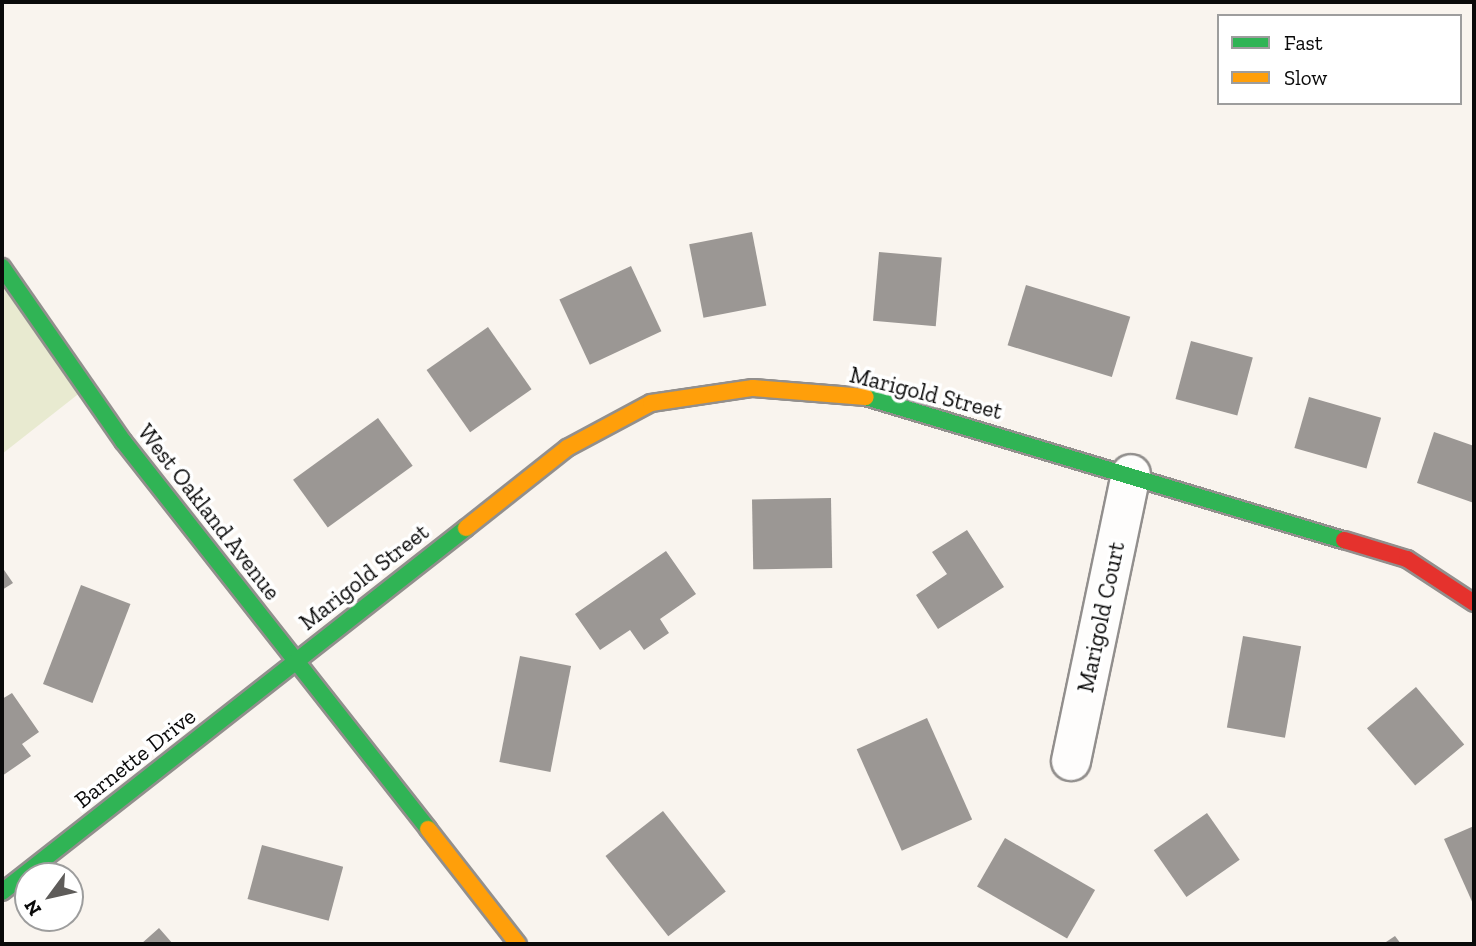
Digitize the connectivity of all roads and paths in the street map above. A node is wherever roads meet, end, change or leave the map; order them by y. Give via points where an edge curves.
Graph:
1 (2, 267) edge
2 (1131, 474) junction
3 (1474, 603) edge
4 (296, 660) junction
5 (1071, 761) dead end
6 (2, 892) edge
7 (518, 944) edge

1 - 4 street, West Oakland Avenue via 123,441
2 - 3 street, Marigold Street via 1408,559
2 - 4 street, Marigold Street via 871,397 753,388 651,403 568,448
2 - 5 street, Marigold Court
4 - 6 street, Barnette Drive
4 - 7 street, West Oakland Avenue

